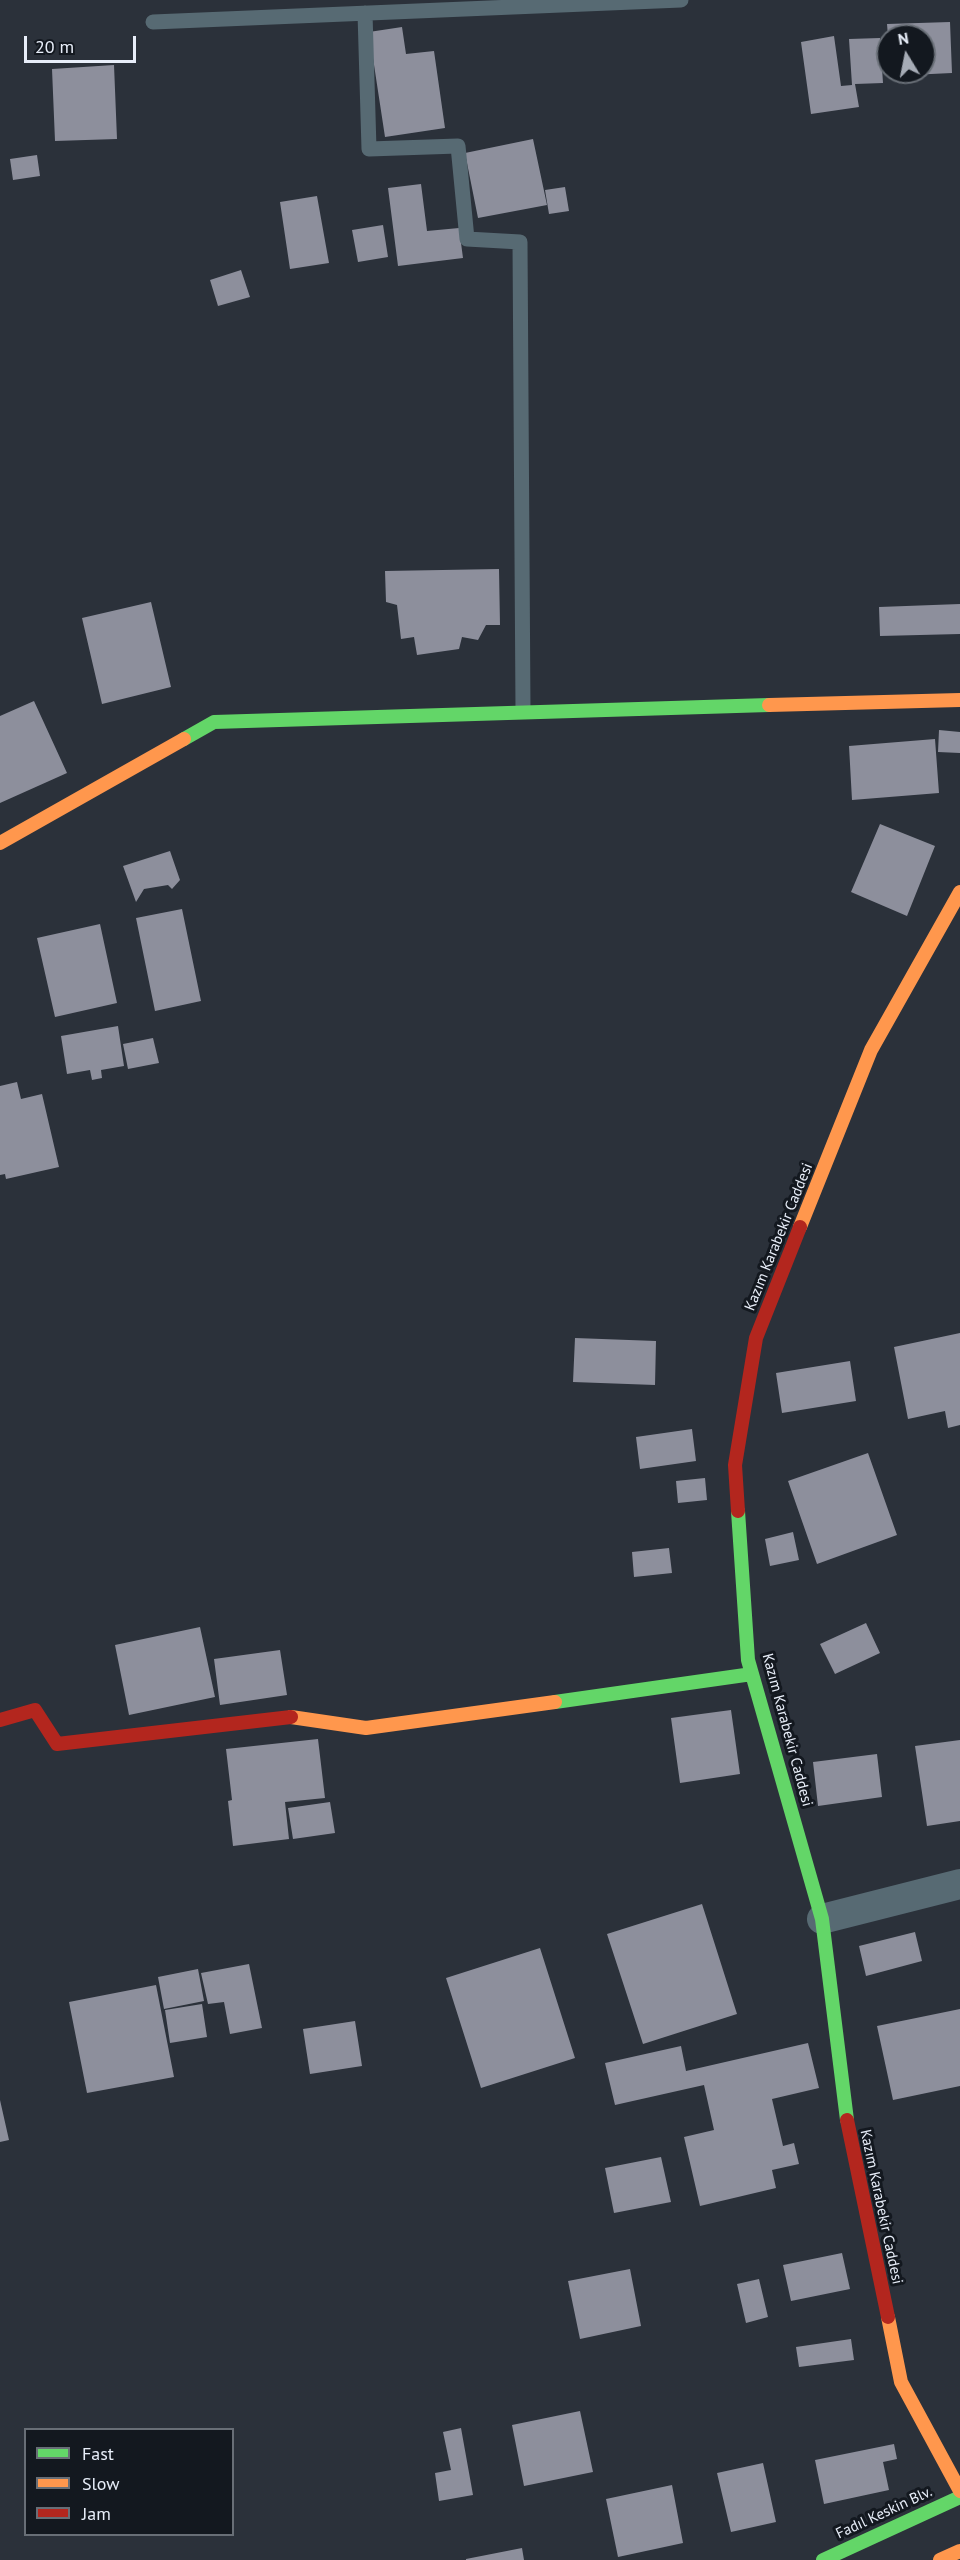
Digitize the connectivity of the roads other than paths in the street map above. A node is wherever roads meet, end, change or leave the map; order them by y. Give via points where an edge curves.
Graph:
1 (681, 0) edge
2 (365, 13) junction
3 (153, 21) dead end
4 (960, 700) edge
5 (523, 711) junction
6 (0, 843) edge
7 (960, 892) edge
8 (752, 1674) junction
9 (0, 1720) edge
10 (960, 1884) edge
11 (822, 1919) junction
12 (960, 2490) edge
13 (960, 2497) edge
14 (960, 2551) edge
15 (823, 2560) edge
16 (940, 2560) edge

1 - 2 lane
2 - 3 lane
2 - 5 lane via 369,149 458,146 467,239 520,242
4 - 5 street
5 - 6 street via 214,722
7 - 8 street, Kazım Karabekir Caddesi via 871,1050 756,1338 735,1465
8 - 9 street via 366,1728 293,1717 57,1744 35,1710
8 - 11 street, Kazım Karabekir Caddesi
10 - 11 street
11 - 12 street, Kazım Karabekir Caddesi via 842,2098 901,2382
13 - 15 street, Fadıl Keskin Blv.
14 - 16 street

